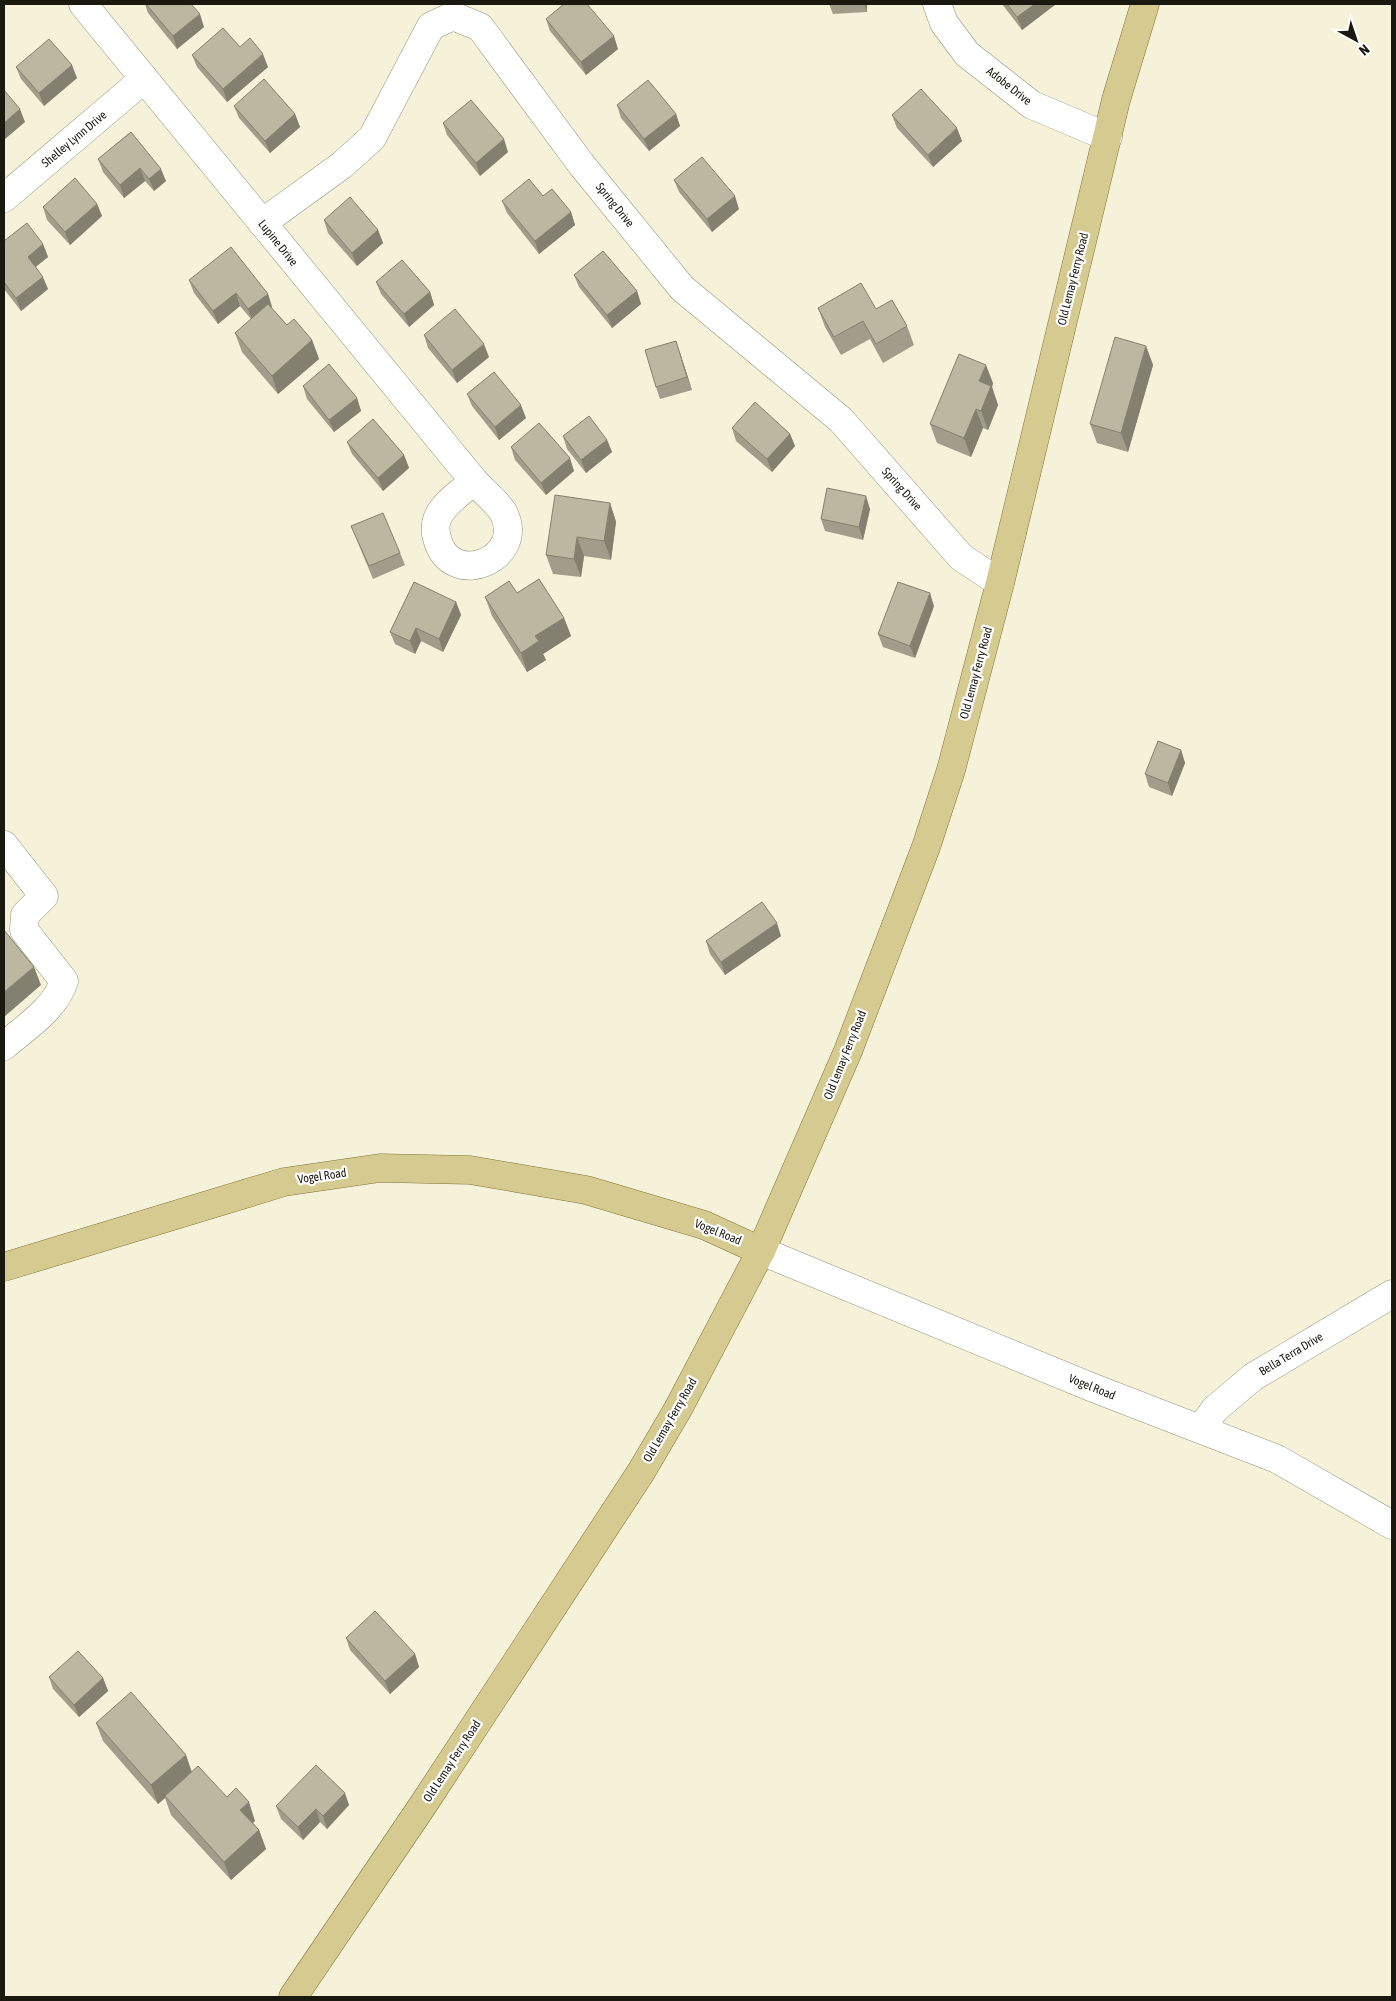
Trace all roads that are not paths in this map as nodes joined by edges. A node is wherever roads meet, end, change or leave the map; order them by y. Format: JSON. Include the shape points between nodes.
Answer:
{"nodes":[{"id":1,"x":83,"y":4,"type":"edge"},
{"id":2,"x":937,"y":4,"type":"edge"},
{"id":3,"x":1145,"y":4,"type":"edge"},
{"id":4,"x":430,"y":15,"type":"edge"},
{"id":5,"x":144,"y":79,"type":"junction"},
{"id":6,"x":1108,"y":137,"type":"junction"},
{"id":7,"x":4,"y":198,"type":"edge"},
{"id":8,"x":262,"y":223,"type":"junction"},
{"id":9,"x":474,"y":481,"type":"dead end"},
{"id":10,"x":1000,"y":583,"type":"junction"},
{"id":11,"x":4,"y":845,"type":"edge"},
{"id":12,"x":4,"y":1046,"type":"edge"},
{"id":13,"x":762,"y":1250,"type":"junction"},
{"id":14,"x":4,"y":1267,"type":"edge"},
{"id":15,"x":1392,"y":1294,"type":"edge"},
{"id":16,"x":1201,"y":1429,"type":"junction"},
{"id":17,"x":1392,"y":1526,"type":"edge"},
{"id":18,"x":293,"y":1997,"type":"edge"}],
"edges":[{"from":1,"to":5,"type":"street","name":"Lupine Drive"},
{"from":2,"to":6,"type":"street","name":"Adobe Drive","via":[[944,23],[967,54],[1032,105]]},
{"from":3,"to":6,"type":"main road","name":"Old Lemay Ferry Road"},
{"from":4,"to":8,"type":"street","name":"Spring Drive","via":[[372,138],[342,165]]},
{"from":4,"to":10,"type":"street","name":"Spring Drive","via":[[453,16],[480,27],[582,164],[682,288],[841,420],[961,557]]},
{"from":5,"to":7,"type":"street","name":"Shelley Lynn Drive"},
{"from":5,"to":8,"type":"street","name":"Lupine Drive"},
{"from":6,"to":10,"type":"main road","name":"Old Lemay Ferry Road"},
{"from":8,"to":9,"type":"street","name":"Lupine Drive"},
{"from":10,"to":13,"type":"main road","name":"Old Lemay Ferry Road","via":[[951,770],[926,847],[848,1051]]},
{"from":11,"to":12,"type":"street","via":[[44,896],[25,915],[24,930],[64,981],[60,993]]},
{"from":13,"to":14,"type":"main road","name":"Vogel Road","via":[[704,1225],[586,1190],[470,1170],[380,1168],[284,1182]]},
{"from":13,"to":16,"type":"street","name":"Vogel Road","via":[[1091,1387]]},
{"from":13,"to":18,"type":"main road","name":"Old Lemay Ferry Road","via":[[678,1409],[640,1472],[423,1806]]},
{"from":15,"to":16,"type":"street","name":"Bella Terra Drive","via":[[1253,1377],[1215,1409]]},
{"from":16,"to":17,"type":"street","name":"Vogel Road","via":[[1277,1459]]}]}
